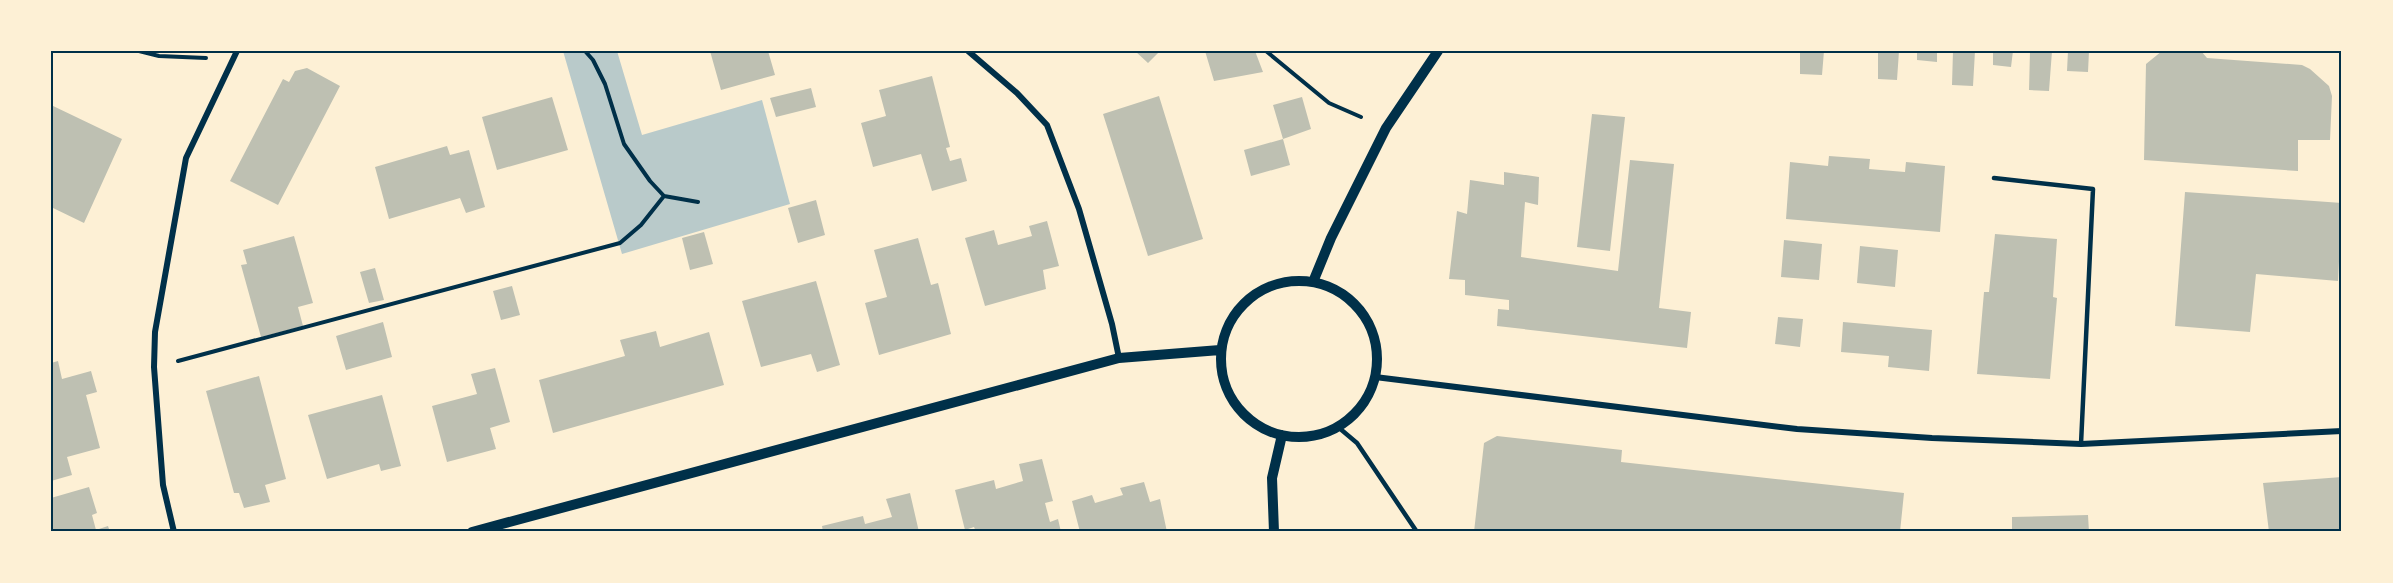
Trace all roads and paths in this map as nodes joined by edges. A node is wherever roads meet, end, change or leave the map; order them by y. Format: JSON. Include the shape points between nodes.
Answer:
{"nodes":[{"id":1,"x":139,"y":51,"type":"edge"},
{"id":2,"x":237,"y":51,"type":"edge"},
{"id":3,"x":585,"y":51,"type":"edge"},
{"id":4,"x":968,"y":51,"type":"edge"},
{"id":5,"x":1266,"y":51,"type":"edge"},
{"id":6,"x":1438,"y":51,"type":"edge"},
{"id":7,"x":232,"y":59,"type":"junction"},
{"id":8,"x":1386,"y":128,"type":"junction"},
{"id":9,"x":1994,"y":178,"type":"dead end"},
{"id":10,"x":664,"y":196,"type":"junction"},
{"id":11,"x":699,"y":202,"type":"dead end"},
{"id":12,"x":1313,"y":282,"type":"junction"},
{"id":13,"x":1220,"y":350,"type":"junction"},
{"id":14,"x":1119,"y":358,"type":"junction"},
{"id":15,"x":154,"y":367,"type":"junction"},
{"id":16,"x":1375,"y":377,"type":"junction"},
{"id":17,"x":1338,"y":427,"type":"junction"},
{"id":18,"x":2342,"y":431,"type":"edge"},
{"id":19,"x":1282,"y":435,"type":"junction"},
{"id":20,"x":2081,"y":444,"type":"junction"},
{"id":21,"x":174,"y":532,"type":"edge"},
{"id":22,"x":472,"y":532,"type":"edge"},
{"id":23,"x":1274,"y":532,"type":"edge"},
{"id":24,"x":1417,"y":532,"type":"edge"}],
"edges":[{"from":1,"to":7,"type":"path","via":[[159,56]]},
{"from":2,"to":7,"type":"street"},
{"from":3,"to":10,"type":"path","via":[[605,84],[624,144]]},
{"from":4,"to":14,"type":"street","via":[[1047,124],[1079,209]]},
{"from":5,"to":8,"type":"path","via":[[1329,103]]},
{"from":6,"to":8,"type":"street"},
{"from":7,"to":15,"type":"street","via":[[186,158],[155,332]]},
{"from":8,"to":12,"type":"street"},
{"from":9,"to":20,"type":"lane","via":[[2093,189]]},
{"from":10,"to":11,"type":"path"},
{"from":10,"to":15,"type":"path","via":[[641,225],[620,243]]},
{"from":12,"to":13,"type":"street","via":[[1276,283],[1245,301],[1224,332]]},
{"from":12,"to":16,"type":"street","via":[[1333,288],[1365,317],[1377,356]]},
{"from":13,"to":14,"type":"street"},
{"from":13,"to":19,"type":"street","via":[[1221,373],[1242,413],[1260,427]]},
{"from":14,"to":22,"type":"street"},
{"from":15,"to":21,"type":"street","via":[[163,485]]},
{"from":16,"to":17,"type":"street","via":[[1361,406]]},
{"from":16,"to":20,"type":"street","via":[[1797,429]]},
{"from":17,"to":19,"type":"street","via":[[1310,436]]},
{"from":17,"to":24,"type":"lane","via":[[1357,442]]},
{"from":18,"to":20,"type":"street"},
{"from":19,"to":23,"type":"street","via":[[1272,478]]}]}
